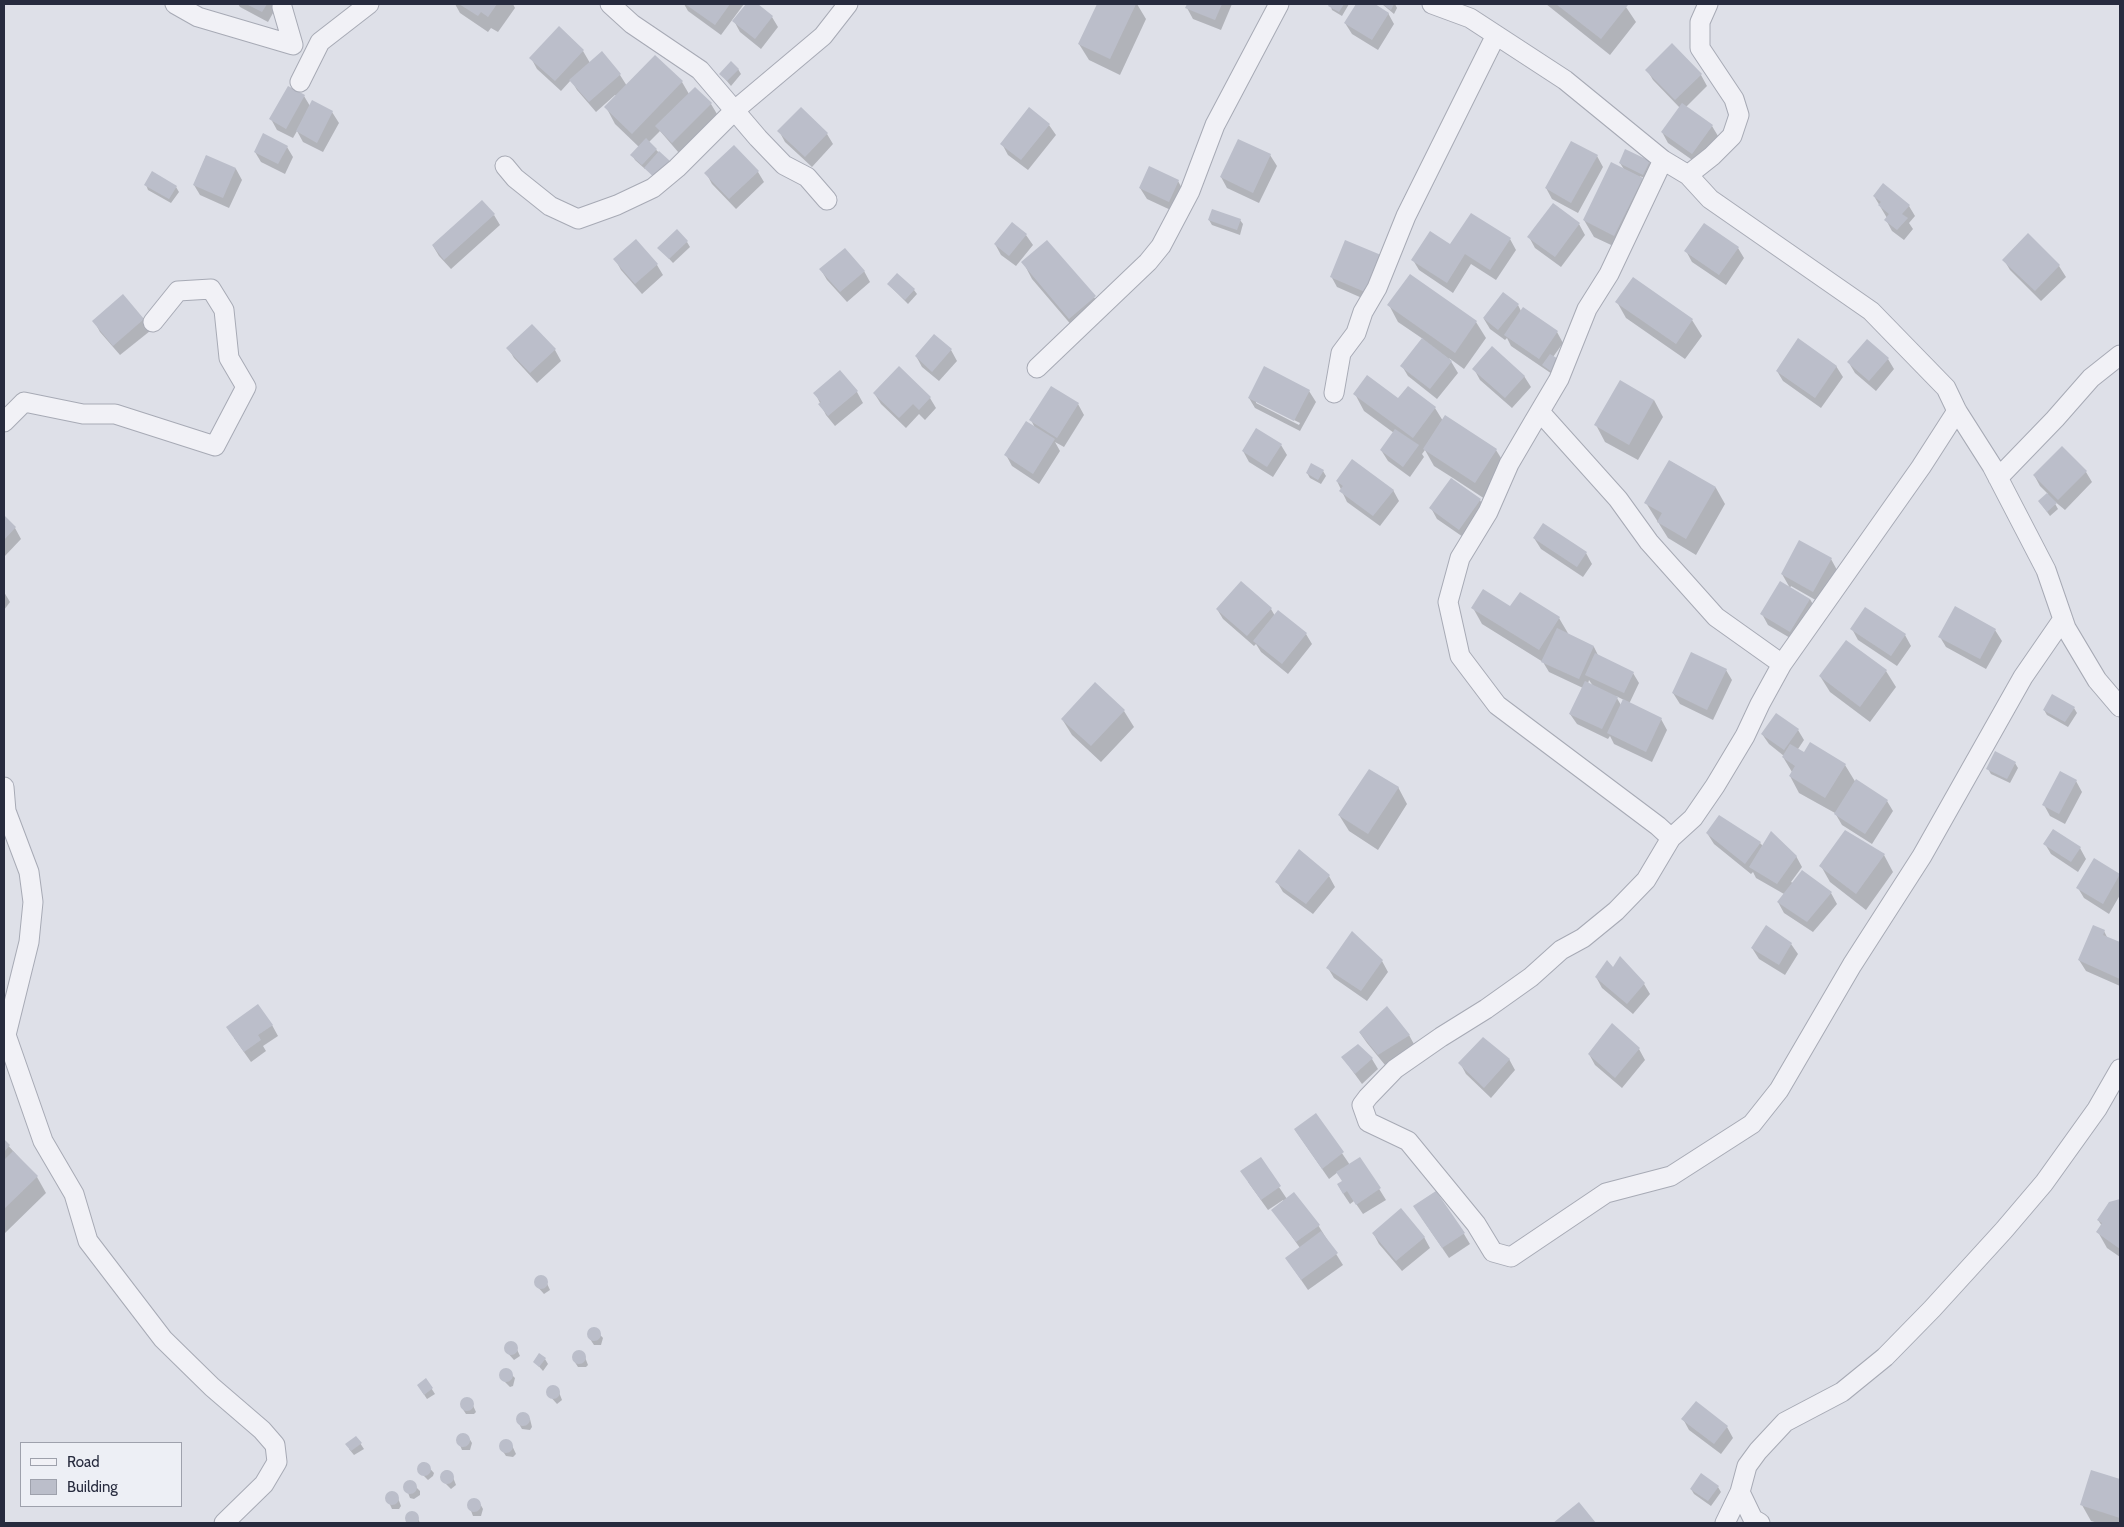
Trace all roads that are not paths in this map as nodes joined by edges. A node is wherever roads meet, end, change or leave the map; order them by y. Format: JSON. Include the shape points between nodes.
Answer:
{"nodes":[{"id":1,"x":175,"y":4,"type":"edge"},
{"id":2,"x":369,"y":4,"type":"edge"},
{"id":3,"x":610,"y":4,"type":"edge"},
{"id":4,"x":848,"y":4,"type":"edge"},
{"id":5,"x":1279,"y":4,"type":"edge"},
{"id":6,"x":1432,"y":4,"type":"edge"},
{"id":7,"x":1708,"y":4,"type":"edge"},
{"id":8,"x":282,"y":8,"type":"dead end"},
{"id":9,"x":1496,"y":35,"type":"junction"},
{"id":10,"x":300,"y":82,"type":"dead end"},
{"id":11,"x":735,"y":110,"type":"junction"},
{"id":12,"x":1663,"y":160,"type":"junction"},
{"id":13,"x":505,"y":166,"type":"dead end"},
{"id":14,"x":1688,"y":175,"type":"junction"},
{"id":15,"x":827,"y":200,"type":"dead end"},
{"id":16,"x":153,"y":322,"type":"dead end"},
{"id":17,"x":2120,"y":355,"type":"edge"},
{"id":18,"x":1037,"y":368,"type":"dead end"},
{"id":19,"x":1334,"y":393,"type":"dead end"},
{"id":20,"x":1957,"y":411,"type":"junction"},
{"id":21,"x":1540,"y":412,"type":"junction"},
{"id":22,"x":4,"y":422,"type":"edge"},
{"id":23,"x":1998,"y":478,"type":"junction"},
{"id":24,"x":2063,"y":619,"type":"junction"},
{"id":25,"x":1782,"y":664,"type":"junction"},
{"id":26,"x":2120,"y":707,"type":"edge"},
{"id":27,"x":4,"y":787,"type":"edge"},
{"id":28,"x":1670,"y":838,"type":"junction"},
{"id":29,"x":2120,"y":1069,"type":"edge"},
{"id":30,"x":1740,"y":1492,"type":"junction"},
{"id":31,"x":224,"y":1523,"type":"edge"},
{"id":32,"x":1725,"y":1523,"type":"edge"},
{"id":33,"x":1760,"y":1523,"type":"edge"}],
"edges":[{"from":1,"to":8,"type":"street","via":[[198,17],[293,45]]},
{"from":2,"to":10,"type":"street","via":[[320,42]]},
{"from":3,"to":11,"type":"street","via":[[632,24],[700,70]]},
{"from":4,"to":11,"type":"street","via":[[823,36]]},
{"from":5,"to":18,"type":"street","via":[[1214,125],[1190,191],[1161,246]]},
{"from":6,"to":9,"type":"street","via":[[1470,18]]},
{"from":7,"to":14,"type":"street","via":[[1700,22],[1700,48],[1734,99],[1740,115],[1732,136]]},
{"from":9,"to":12,"type":"street","via":[[1565,80]]},
{"from":9,"to":19,"type":"street","via":[[1406,216],[1356,333],[1340,353]]},
{"from":11,"to":13,"type":"street","via":[[653,188],[617,206],[578,219],[550,206]]},
{"from":11,"to":15,"type":"street","via":[[784,165],[807,177]]},
{"from":12,"to":14,"type":"street"},
{"from":12,"to":21,"type":"street","via":[[1608,274],[1587,308],[1559,379]]},
{"from":14,"to":20,"type":"street","via":[[1710,199],[1872,311],[1946,388]]},
{"from":16,"to":22,"type":"street","via":[[178,292],[211,289],[224,310],[229,358],[246,387],[215,446],[115,414],[83,414],[24,402]]},
{"from":17,"to":23,"type":"street","via":[[2091,378]]},
{"from":20,"to":23,"type":"street"},
{"from":20,"to":25,"type":"street"},
{"from":21,"to":25,"type":"street","via":[[1618,499],[1650,542],[1716,617]]},
{"from":21,"to":28,"type":"street","via":[[1508,464],[1488,512],[1460,558],[1448,602],[1460,656],[1497,706]]},
{"from":23,"to":24,"type":"street","via":[[2046,570]]},
{"from":24,"to":26,"type":"street","via":[[2097,680]]},
{"from":24,"to":28,"type":"street","via":[[2023,677],[1922,856],[1852,965],[1779,1090],[1752,1124],[1671,1176],[1606,1193],[1511,1257],[1493,1252],[1476,1224],[1408,1141],[1368,1122],[1362,1105],[1395,1069],[1531,977],[1561,950],[1583,938],[1616,911],[1646,880]]},
{"from":25,"to":28,"type":"street","via":[[1715,786],[1692,818]]},
{"from":27,"to":31,"type":"street","via":[[6,811],[29,872],[33,902],[29,942],[6,1035],[43,1141],[74,1194],[88,1241],[164,1339],[275,1445],[277,1462],[264,1484]]},
{"from":29,"to":30,"type":"street","via":[[2097,1109],[2049,1176],[2004,1230],[1885,1356],[1842,1392],[1785,1422],[1747,1466]]},
{"from":30,"to":32,"type":"street"},
{"from":30,"to":33,"type":"street","via":[[1752,1519]]}]}
